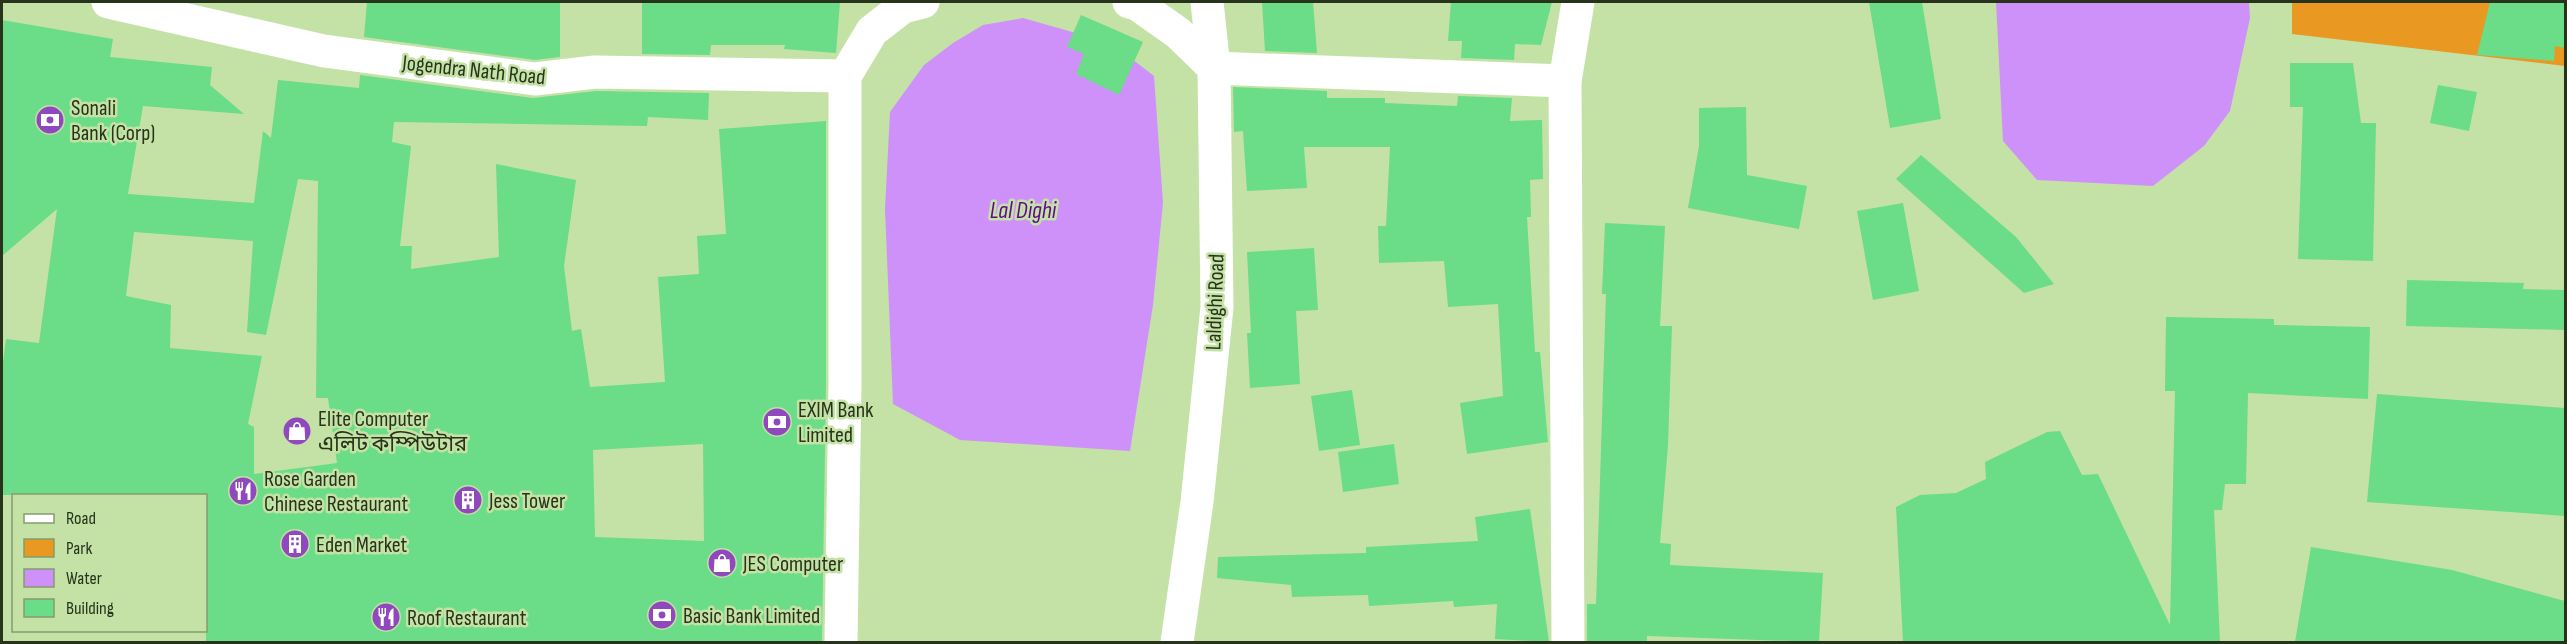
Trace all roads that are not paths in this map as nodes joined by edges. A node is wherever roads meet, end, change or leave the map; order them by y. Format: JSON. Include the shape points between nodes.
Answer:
{"nodes":[{"id":1,"x":108,"y":2,"type":"edge"},
{"id":2,"x":922,"y":2,"type":"edge"},
{"id":3,"x":1129,"y":2,"type":"edge"},
{"id":4,"x":1206,"y":2,"type":"edge"},
{"id":5,"x":1578,"y":2,"type":"edge"},
{"id":6,"x":1214,"y":68,"type":"junction"},
{"id":7,"x":845,"y":76,"type":"junction"},
{"id":8,"x":1565,"y":81,"type":"junction"},
{"id":9,"x":841,"y":642,"type":"edge"},
{"id":10,"x":1177,"y":642,"type":"edge"},
{"id":11,"x":1568,"y":642,"type":"edge"}],
"edges":[{"from":1,"to":7,"type":"street","name":"Jogendra Nath Road","via":[[324,51],[535,80],[595,72]]},
{"from":2,"to":7,"type":"street","via":[[903,7],[872,32]]},
{"from":3,"to":6,"type":"street","via":[[1178,33]]},
{"from":4,"to":6,"type":"street","name":"Laldighi Road"},
{"from":5,"to":8,"type":"street"},
{"from":6,"to":8,"type":"street"},
{"from":6,"to":10,"type":"street","name":"Laldighi Road","via":[[1217,307],[1197,502]]},
{"from":7,"to":9,"type":"street"},
{"from":8,"to":11,"type":"street"}]}
